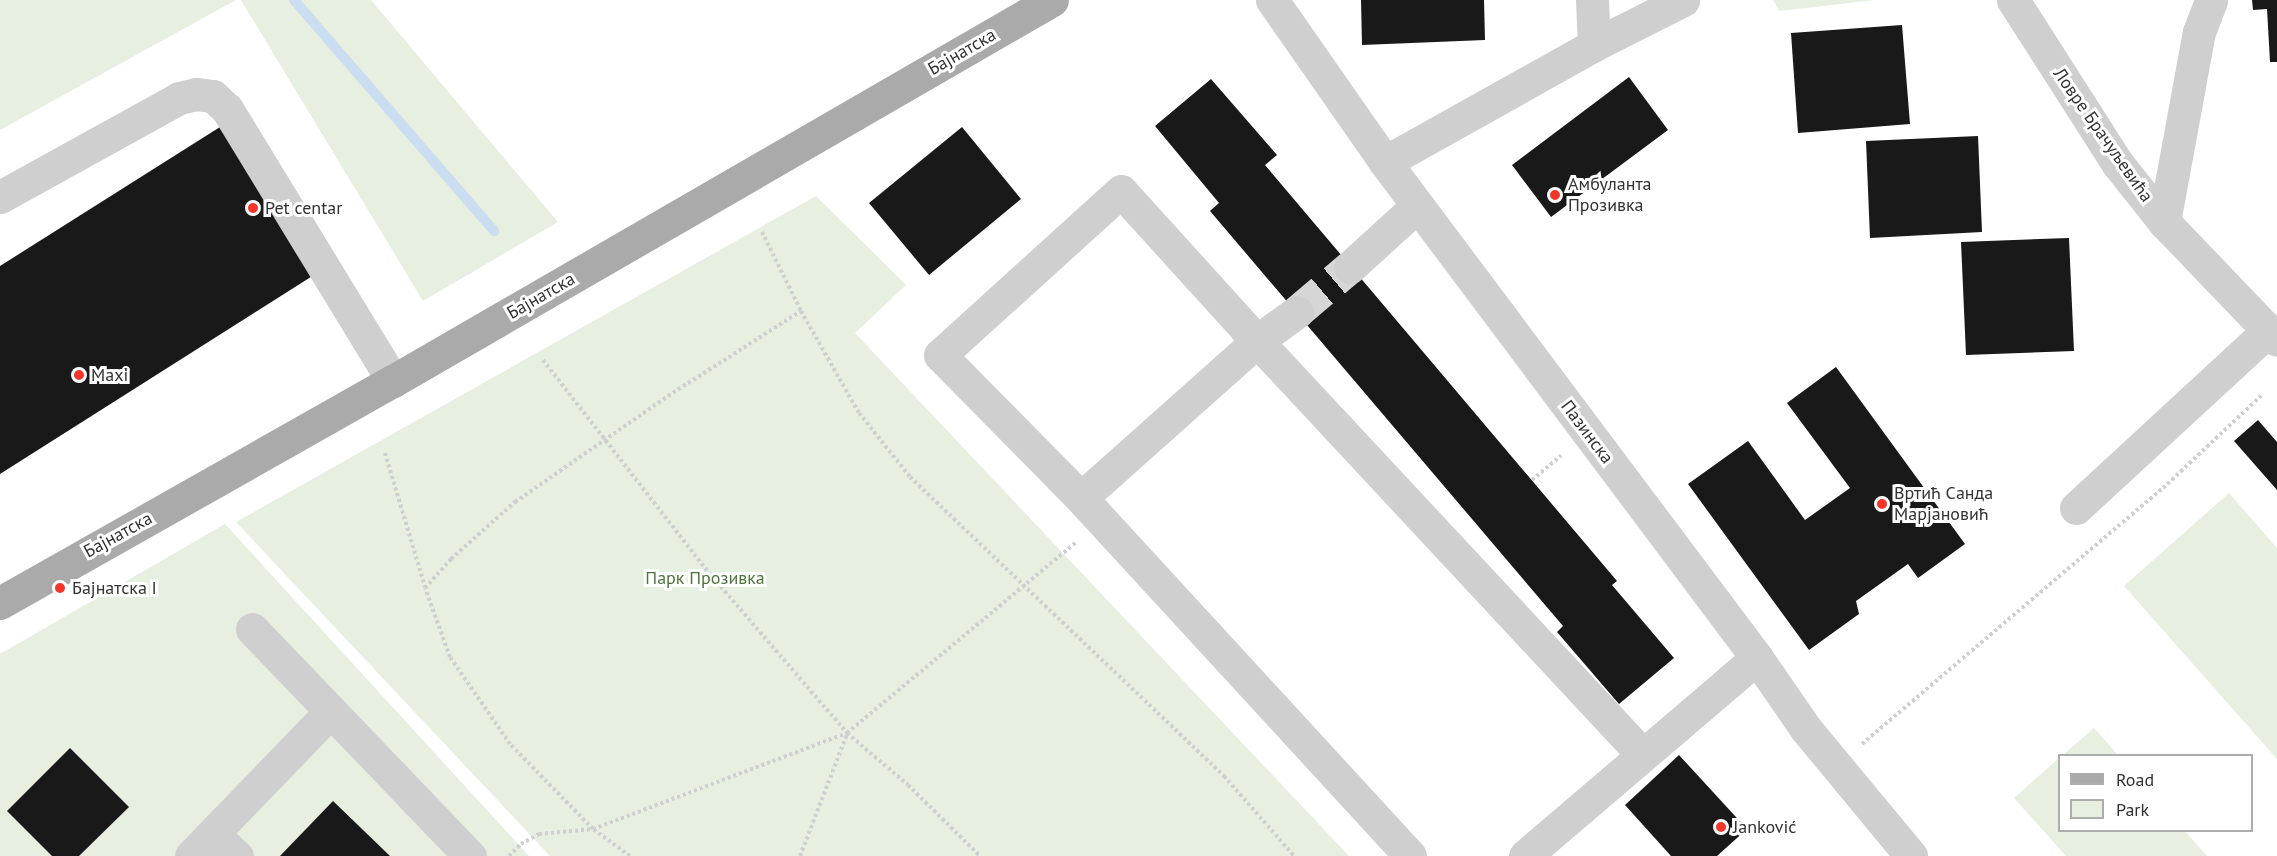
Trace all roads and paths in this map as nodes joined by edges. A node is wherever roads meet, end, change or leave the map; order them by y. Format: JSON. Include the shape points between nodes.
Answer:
{"nodes":[{"id":1,"x":1052,"y":0,"type":"edge"},
{"id":2,"x":1272,"y":0,"type":"edge"},
{"id":3,"x":1592,"y":0,"type":"edge"},
{"id":4,"x":1683,"y":0,"type":"edge"},
{"id":5,"x":2013,"y":0,"type":"edge"},
{"id":6,"x":2211,"y":0,"type":"edge"},
{"id":7,"x":1594,"y":45,"type":"junction"},
{"id":8,"x":1385,"y":162,"type":"junction"},
{"id":9,"x":0,"y":197,"type":"edge"},
{"id":10,"x":1418,"y":206,"type":"junction"},
{"id":11,"x":2164,"y":222,"type":"junction"},
{"id":12,"x":762,"y":232,"type":"dead end"},
{"id":13,"x":1350,"y":267,"type":"tunnel mouth"},
{"id":14,"x":801,"y":311,"type":"junction"},
{"id":15,"x":1297,"y":312,"type":"tunnel mouth"},
{"id":16,"x":2273,"y":335,"type":"edge"},
{"id":17,"x":1257,"y":341,"type":"junction"},
{"id":18,"x":543,"y":360,"type":"dead end"},
{"id":19,"x":393,"y":381,"type":"junction"},
{"id":20,"x":2262,"y":395,"type":"dead end"},
{"id":21,"x":604,"y":440,"type":"junction"},
{"id":22,"x":385,"y":453,"type":"dead end"},
{"id":23,"x":1561,"y":456,"type":"dead end"},
{"id":24,"x":1532,"y":480,"type":"dead end"},
{"id":25,"x":2076,"y":508,"type":"dead end"},
{"id":26,"x":1091,"y":509,"type":"junction"},
{"id":27,"x":1025,"y":586,"type":"junction"},
{"id":28,"x":425,"y":588,"type":"junction"},
{"id":29,"x":9,"y":595,"type":"edge"},
{"id":30,"x":252,"y":629,"type":"dead end"},
{"id":31,"x":1757,"y":658,"type":"junction"},
{"id":32,"x":330,"y":712,"type":"junction"},
{"id":33,"x":847,"y":733,"type":"junction"},
{"id":34,"x":1854,"y":750,"type":"dead end"},
{"id":35,"x":1642,"y":754,"type":"junction"},
{"id":36,"x":593,"y":829,"type":"junction"},
{"id":37,"x":202,"y":845,"type":"edge"},
{"id":38,"x":237,"y":856,"type":"edge"},
{"id":39,"x":470,"y":856,"type":"edge"},
{"id":40,"x":509,"y":856,"type":"edge"},
{"id":41,"x":630,"y":856,"type":"edge"},
{"id":42,"x":800,"y":856,"type":"edge"},
{"id":43,"x":980,"y":856,"type":"edge"},
{"id":44,"x":1294,"y":856,"type":"edge"},
{"id":45,"x":1410,"y":856,"type":"edge"},
{"id":46,"x":1525,"y":856,"type":"edge"},
{"id":47,"x":1911,"y":856,"type":"edge"}],
"edges":[{"from":1,"to":19,"type":"main road","name":"Бајнатска"},
{"from":2,"to":8,"type":"street","name":"Пазинска"},
{"from":3,"to":7,"type":"street"},
{"from":4,"to":7,"type":"street"},
{"from":5,"to":11,"type":"street","name":"Ловре Брачуљевића","via":[[2118,164]]},
{"from":6,"to":11,"type":"street","via":[[2199,32]]},
{"from":7,"to":8,"type":"street"},
{"from":8,"to":10,"type":"street","name":"Пазинска"},
{"from":9,"to":19,"type":"street","via":[[179,98],[213,96],[227,109]]},
{"from":10,"to":13,"type":"street"},
{"from":10,"to":31,"type":"street","name":"Пазинска"},
{"from":11,"to":16,"type":"street","name":"Ловре Брачуљевића"},
{"from":12,"to":14,"type":"path"},
{"from":14,"to":21,"type":"path"},
{"from":14,"to":27,"type":"path","via":[[859,413],[910,477]]},
{"from":15,"to":17,"type":"street"},
{"from":16,"to":25,"type":"street"},
{"from":17,"to":26,"type":"street"},
{"from":17,"to":26,"type":"street","via":[[1121,191],[940,355]]},
{"from":17,"to":35,"type":"street"},
{"from":18,"to":21,"type":"path"},
{"from":19,"to":29,"type":"main road","name":"Бајнатска"},
{"from":20,"to":34,"type":"path","via":[[2163,488]]},
{"from":21,"to":28,"type":"path","via":[[514,502]]},
{"from":21,"to":33,"type":"path","via":[[710,573]]},
{"from":22,"to":28,"type":"path"},
{"from":23,"to":24,"type":"path"},
{"from":26,"to":27,"type":"path"},
{"from":26,"to":45,"type":"street"},
{"from":27,"to":33,"type":"path"},
{"from":27,"to":44,"type":"path","via":[[1224,776]]},
{"from":28,"to":36,"type":"path","via":[[450,657],[510,744]]},
{"from":30,"to":32,"type":"street"},
{"from":31,"to":35,"type":"street"},
{"from":31,"to":47,"type":"street","name":"Пазинска","via":[[1806,729]]},
{"from":32,"to":37,"type":"street"},
{"from":32,"to":39,"type":"street"},
{"from":33,"to":36,"type":"path"},
{"from":33,"to":42,"type":"path"},
{"from":33,"to":43,"type":"path","via":[[908,785]]},
{"from":35,"to":46,"type":"street"},
{"from":36,"to":40,"type":"path","via":[[539,834]]},
{"from":36,"to":41,"type":"path"},
{"from":37,"to":38,"type":"street"}]}
